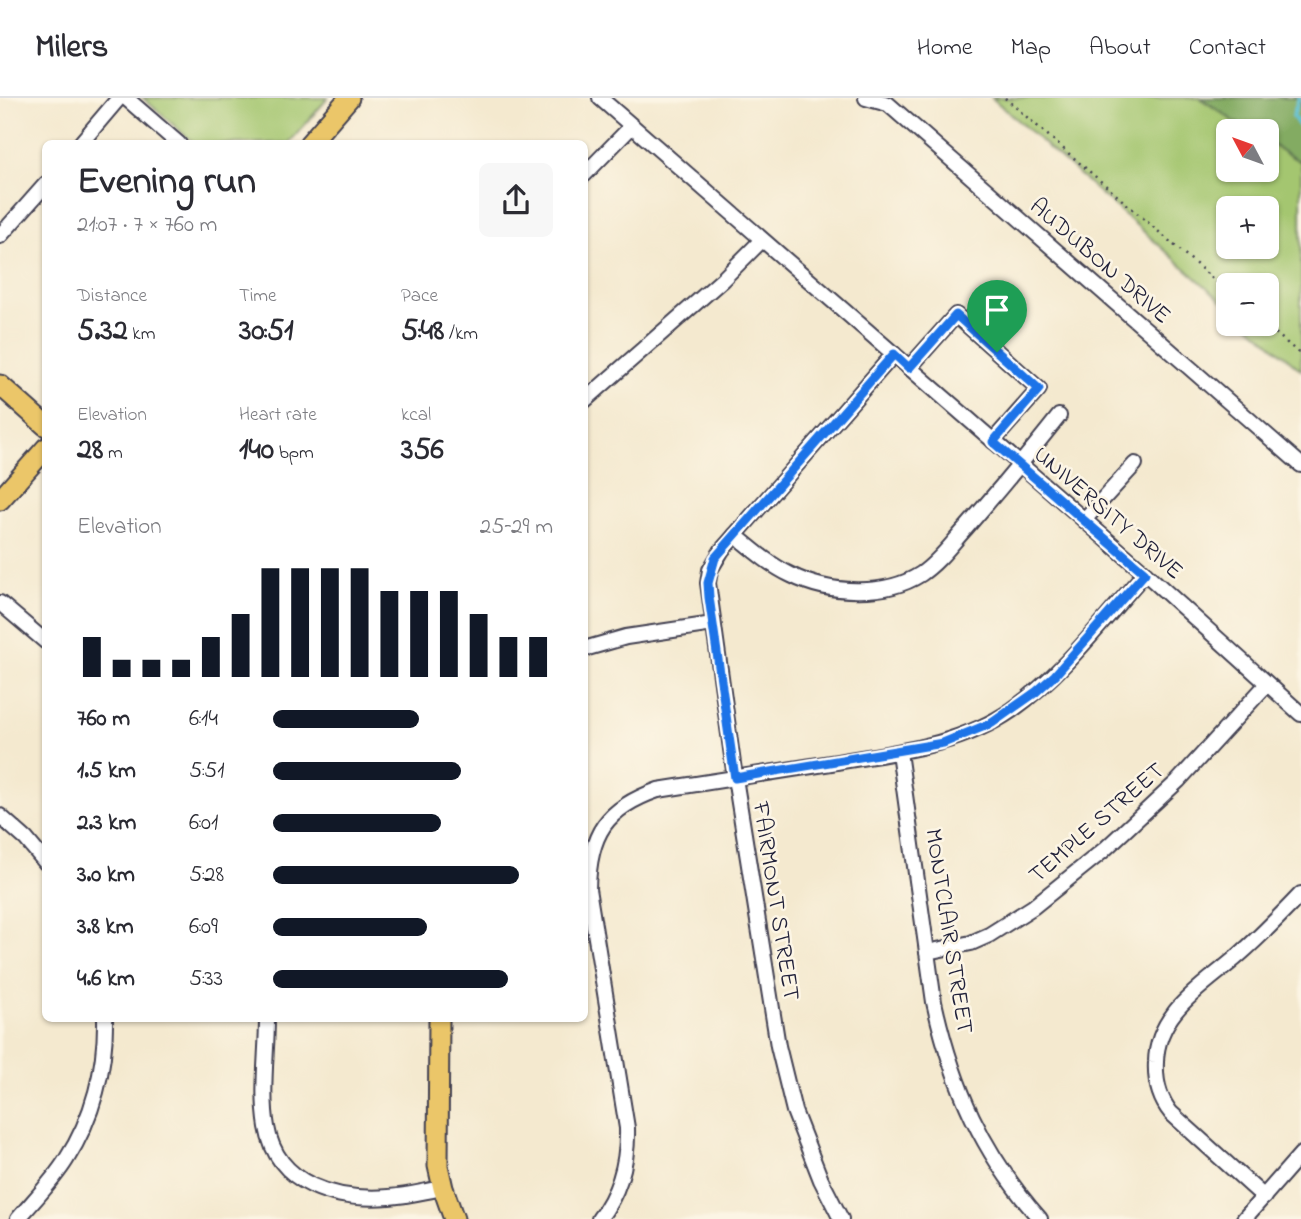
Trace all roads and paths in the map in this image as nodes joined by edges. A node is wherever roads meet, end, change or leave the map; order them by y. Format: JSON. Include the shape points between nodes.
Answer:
{"nodes":[{"id":1,"x":119,"y":98,"type":"edge"},
{"id":2,"x":126,"y":98,"type":"edge"},
{"id":3,"x":349,"y":98,"type":"edge"},
{"id":4,"x":600,"y":98,"type":"edge"},
{"id":5,"x":866,"y":98,"type":"edge"},
{"id":6,"x":1005,"y":98,"type":"edge"},
{"id":7,"x":632,"y":126,"type":"junction"},
{"id":8,"x":83,"y":140,"type":"edge"},
{"id":9,"x":173,"y":140,"type":"edge"},
{"id":10,"x":312,"y":140,"type":"edge"},
{"id":11,"x":588,"y":171,"type":"edge"},
{"id":12,"x":42,"y":189,"type":"edge"},
{"id":13,"x":0,"y":236,"type":"edge"},
{"id":14,"x":762,"y":240,"type":"junction"},
{"id":15,"x":1216,"y":282,"type":"edge"},
{"id":16,"x":1279,"y":336,"type":"edge"},
{"id":17,"x":894,"y":354,"type":"junction"},
{"id":18,"x":1301,"y":355,"type":"edge"},
{"id":19,"x":909,"y":368,"type":"junction"},
{"id":20,"x":0,"y":386,"type":"edge"},
{"id":21,"x":588,"y":397,"type":"edge"},
{"id":22,"x":1059,"y":416,"type":"dead end"},
{"id":23,"x":42,"y":423,"type":"edge"},
{"id":24,"x":993,"y":442,"type":"junction"},
{"id":25,"x":42,"y":453,"type":"edge"},
{"id":26,"x":1135,"y":464,"type":"dead end"},
{"id":27,"x":1301,"y":465,"type":"edge"},
{"id":28,"x":1021,"y":466,"type":"junction"},
{"id":29,"x":0,"y":500,"type":"edge"},
{"id":30,"x":1084,"y":520,"type":"junction"},
{"id":31,"x":735,"y":535,"type":"junction"},
{"id":32,"x":1145,"y":573,"type":"junction"},
{"id":33,"x":0,"y":603,"type":"edge"},
{"id":34,"x":713,"y":624,"type":"junction"},
{"id":35,"x":42,"y":639,"type":"edge"},
{"id":36,"x":588,"y":648,"type":"edge"},
{"id":37,"x":1267,"y":684,"type":"junction"},
{"id":38,"x":1301,"y":713,"type":"edge"},
{"id":39,"x":899,"y":752,"type":"junction"},
{"id":40,"x":735,"y":778,"type":"junction"},
{"id":41,"x":0,"y":816,"type":"edge"},
{"id":42,"x":42,"y":858,"type":"edge"},
{"id":43,"x":1301,"y":894,"type":"edge"},
{"id":44,"x":927,"y":953,"type":"junction"},
{"id":45,"x":105,"y":1022,"type":"edge"},
{"id":46,"x":267,"y":1022,"type":"edge"},
{"id":47,"x":439,"y":1022,"type":"edge"},
{"id":48,"x":1301,"y":1154,"type":"edge"},
{"id":49,"x":443,"y":1188,"type":"junction"},
{"id":50,"x":1264,"y":1197,"type":"junction"},
{"id":51,"x":837,"y":1218,"type":"edge"},
{"id":52,"x":18,"y":1219,"type":"edge"},
{"id":53,"x":454,"y":1219,"type":"edge"},
{"id":54,"x":598,"y":1219,"type":"edge"},
{"id":55,"x":1040,"y":1219,"type":"edge"},
{"id":56,"x":1244,"y":1219,"type":"edge"}],
"edges":[{"from":1,"to":8,"type":"street"},
{"from":2,"to":9,"type":"street"},
{"from":3,"to":10,"type":"main road"},
{"from":4,"to":7,"type":"street","name":"UNIVERSITY DRIVE"},
{"from":5,"to":27,"type":"street","name":"AUDUBON DRIVE","via":[[888,104]]},
{"from":6,"to":15,"type":"path"},
{"from":7,"to":11,"type":"street"},
{"from":7,"to":14,"type":"street","name":"UNIVERSITY DRIVE"},
{"from":12,"to":13,"type":"street"},
{"from":14,"to":17,"type":"street","name":"UNIVERSITY DRIVE"},
{"from":14,"to":21,"type":"street"},
{"from":16,"to":18,"type":"path"},
{"from":17,"to":19,"type":"street","name":"UNIVERSITY DRIVE"},
{"from":17,"to":31,"type":"street","name":"FAIRMONT STREET"},
{"from":19,"to":24,"type":"street","name":"UNIVERSITY DRIVE"},
{"from":19,"to":24,"type":"street","via":[[956,315],[1039,389]]},
{"from":20,"to":23,"type":"main road"},
{"from":22,"to":28,"type":"street"},
{"from":24,"to":28,"type":"street","name":"UNIVERSITY DRIVE"},
{"from":25,"to":29,"type":"main road"},
{"from":26,"to":30,"type":"street"},
{"from":28,"to":30,"type":"street","name":"UNIVERSITY DRIVE"},
{"from":28,"to":31,"type":"street","via":[[932,566],[919,576],[885,587],[850,590],[810,583],[758,555]]},
{"from":30,"to":32,"type":"street","name":"UNIVERSITY DRIVE"},
{"from":31,"to":34,"type":"street","name":"FAIRMONT STREET","via":[[710,570]]},
{"from":32,"to":37,"type":"street","name":"UNIVERSITY DRIVE"},
{"from":32,"to":39,"type":"street","via":[[1055,675],[1012,710],[970,734]]},
{"from":33,"to":35,"type":"street"},
{"from":34,"to":36,"type":"street","via":[[626,637]]},
{"from":34,"to":40,"type":"street","name":"FAIRMONT STREET"},
{"from":37,"to":38,"type":"street","name":"UNIVERSITY DRIVE"},
{"from":37,"to":44,"type":"street","name":"TEMPLE STREET","via":[[1162,797],[1033,907],[971,943]]},
{"from":39,"to":40,"type":"street"},
{"from":39,"to":44,"type":"street","name":"MONTCLAIR STREET"},
{"from":40,"to":51,"type":"street","name":"FAIRMONT STREET","via":[[785,1079]]},
{"from":40,"to":54,"type":"street","via":[[658,790],[626,803],[603,824],[590,852],[588,889],[628,1147],[619,1184]]},
{"from":41,"to":42,"type":"street"},
{"from":43,"to":50,"type":"street","via":[[1172,1013],[1156,1056],[1163,1103]]},
{"from":44,"to":55,"type":"street","name":"MONTCLAIR STREET","via":[[942,1034],[965,1101],[991,1155]]},
{"from":45,"to":52,"type":"street","via":[[102,1066],[83,1129],[65,1161]]},
{"from":46,"to":49,"type":"street","via":[[267,1129],[279,1160],[292,1174],[336,1195],[389,1198]]},
{"from":47,"to":49,"type":"main road","via":[[437,1142]]},
{"from":48,"to":50,"type":"street"},
{"from":49,"to":53,"type":"main road"},
{"from":50,"to":56,"type":"street"}]}
